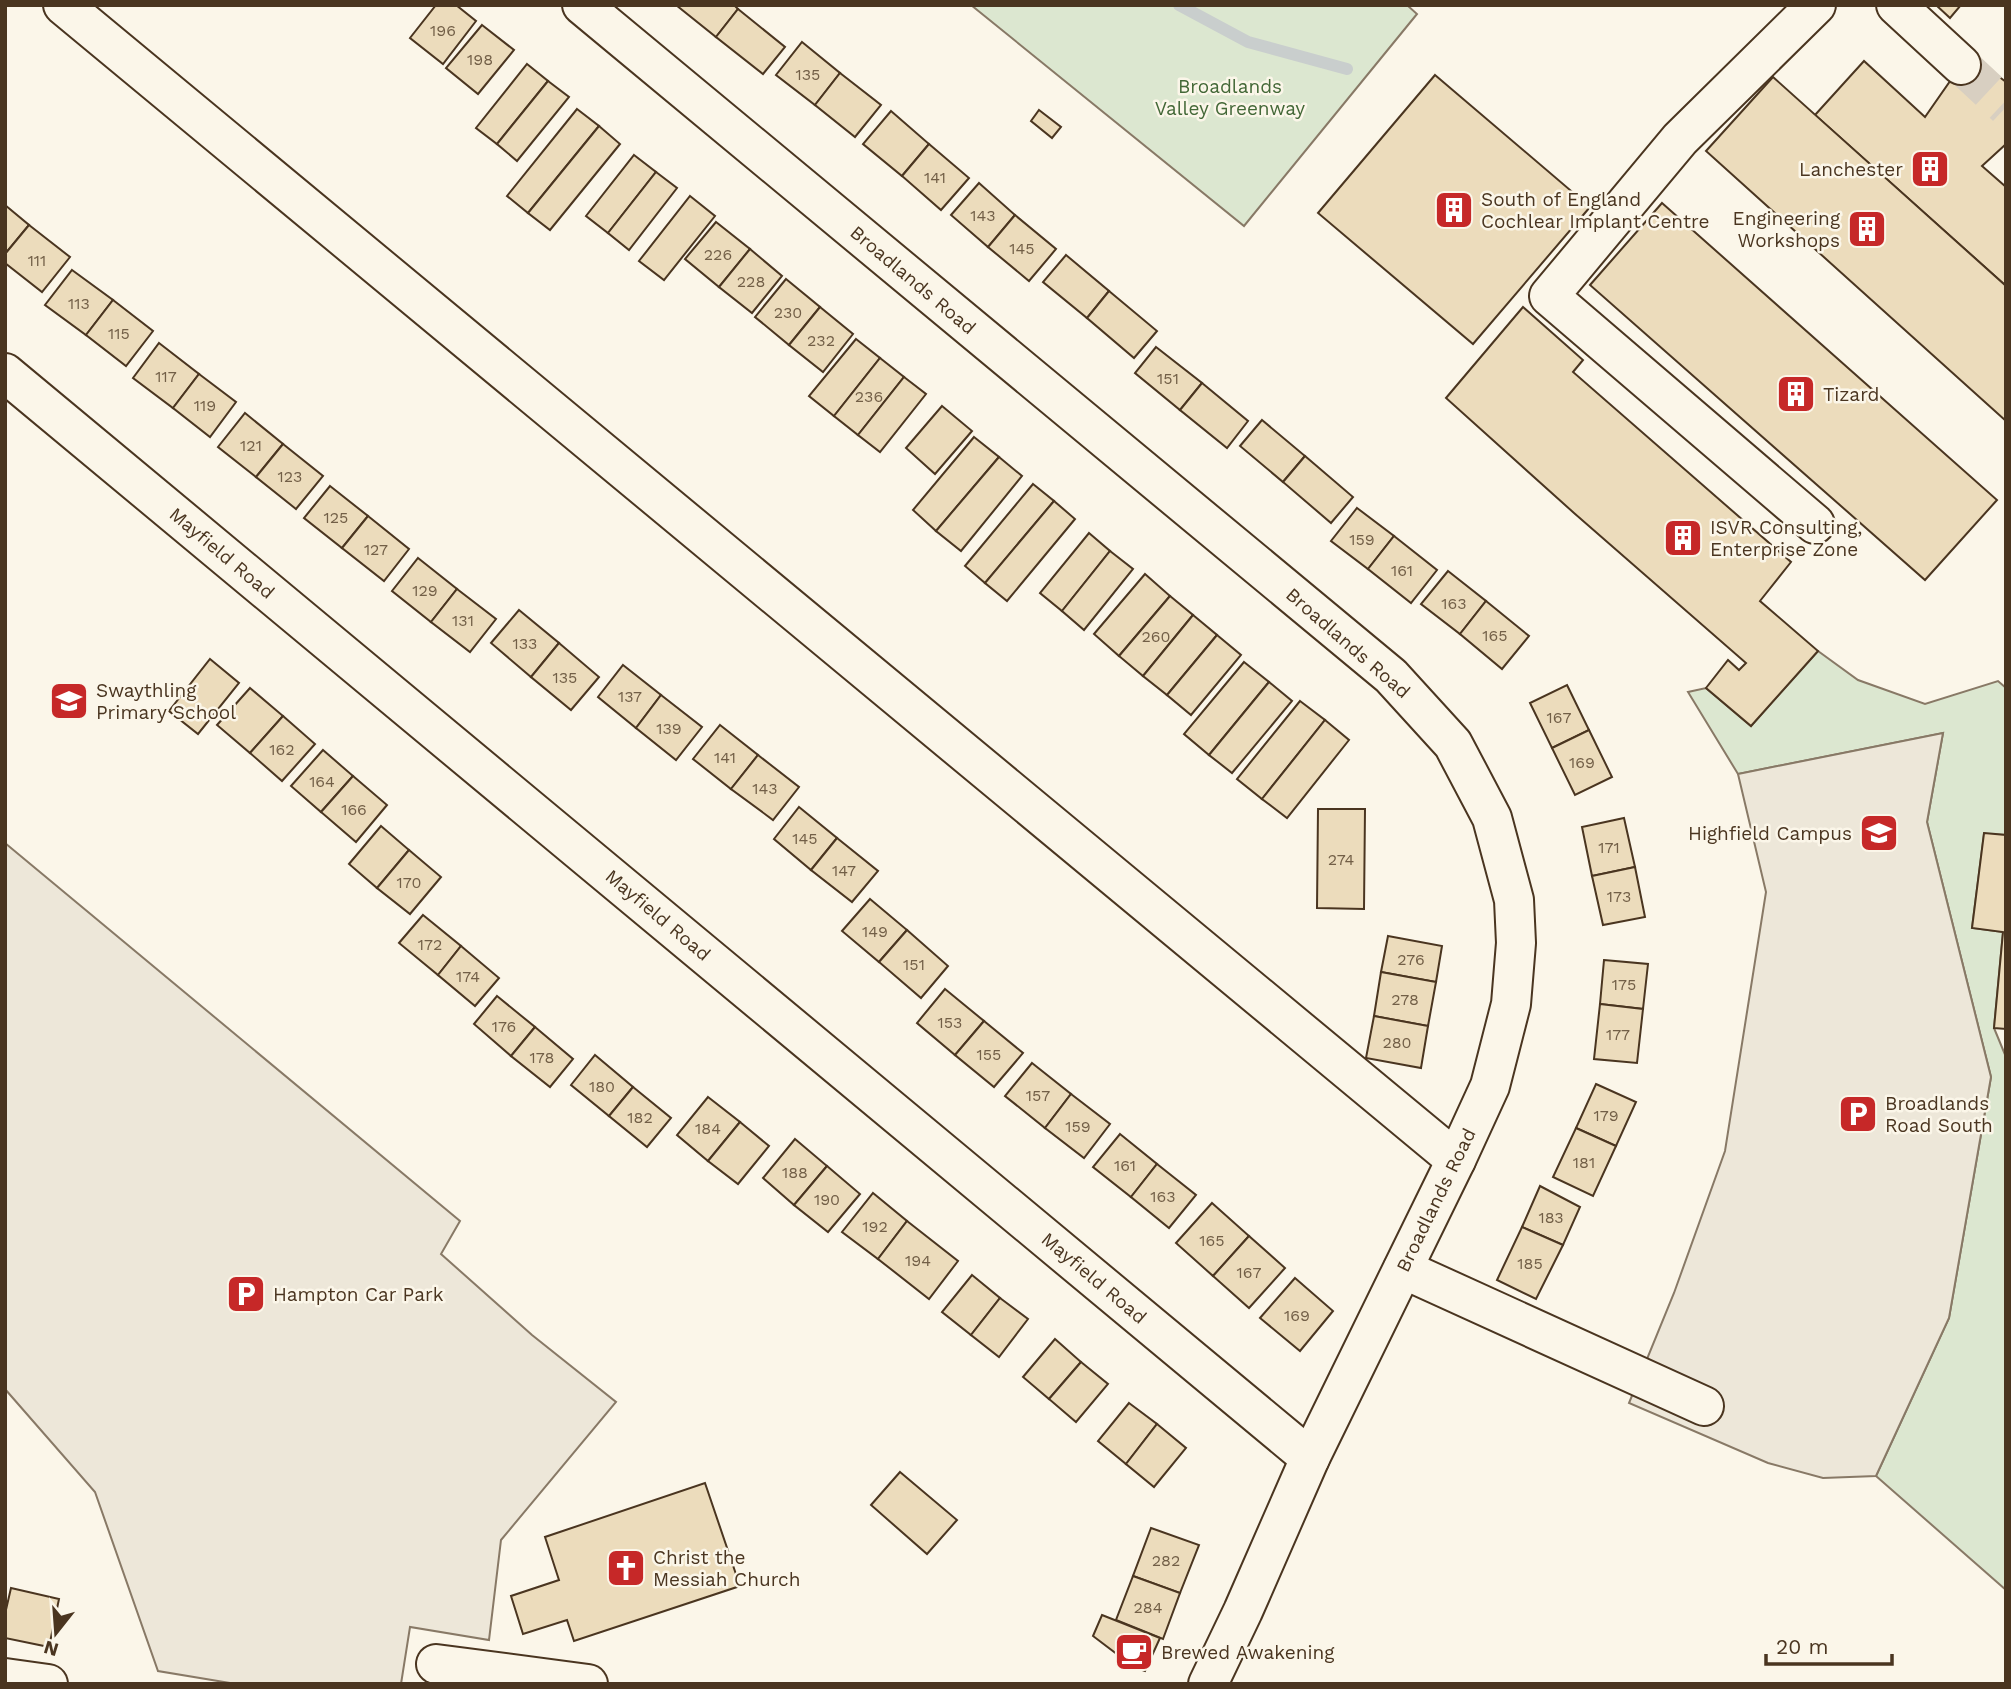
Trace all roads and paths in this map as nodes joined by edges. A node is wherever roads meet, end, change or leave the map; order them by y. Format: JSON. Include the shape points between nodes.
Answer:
{"nodes":[{"id":1,"x":62,"y":5,"type":"edge"},
{"id":2,"x":582,"y":5,"type":"edge"},
{"id":3,"x":1816,"y":5,"type":"edge"},
{"id":4,"x":1896,"y":5,"type":"edge"},
{"id":5,"x":1961,"y":65,"type":"tunnel mouth"},
{"id":6,"x":5,"y":373,"type":"edge"},
{"id":7,"x":1815,"y":524,"type":"dead end"},
{"id":8,"x":1456,"y":1160,"type":"junction"},
{"id":9,"x":1403,"y":1269,"type":"junction"},
{"id":10,"x":1704,"y":1406,"type":"dead end"},
{"id":11,"x":1310,"y":1458,"type":"junction"},
{"id":12,"x":436,"y":1664,"type":"dead end"},
{"id":13,"x":5,"y":1678,"type":"edge"},
{"id":14,"x":48,"y":1684,"type":"edge"},
{"id":15,"x":588,"y":1684,"type":"edge"},
{"id":16,"x":1208,"y":1684,"type":"edge"}],
"edges":[{"from":1,"to":8,"type":"street"},
{"from":2,"to":8,"type":"street","name":"Broadlands Road","via":[[1391,676],[1453,744],[1492,818],[1514,900],[1516,943],[1511,1004],[1490,1086]]},
{"from":3,"to":7,"type":"street","via":[[1680,139],[1549,296]]},
{"from":4,"to":5,"type":"street"},
{"from":6,"to":11,"type":"street","name":"Mayfield Road"},
{"from":8,"to":9,"type":"street","name":"Broadlands Road"},
{"from":9,"to":10,"type":"street"},
{"from":9,"to":11,"type":"street","name":"Broadlands Road"},
{"from":11,"to":16,"type":"street","name":"Broadlands Road"},
{"from":12,"to":15,"type":"street"},
{"from":13,"to":14,"type":"street"}]}
